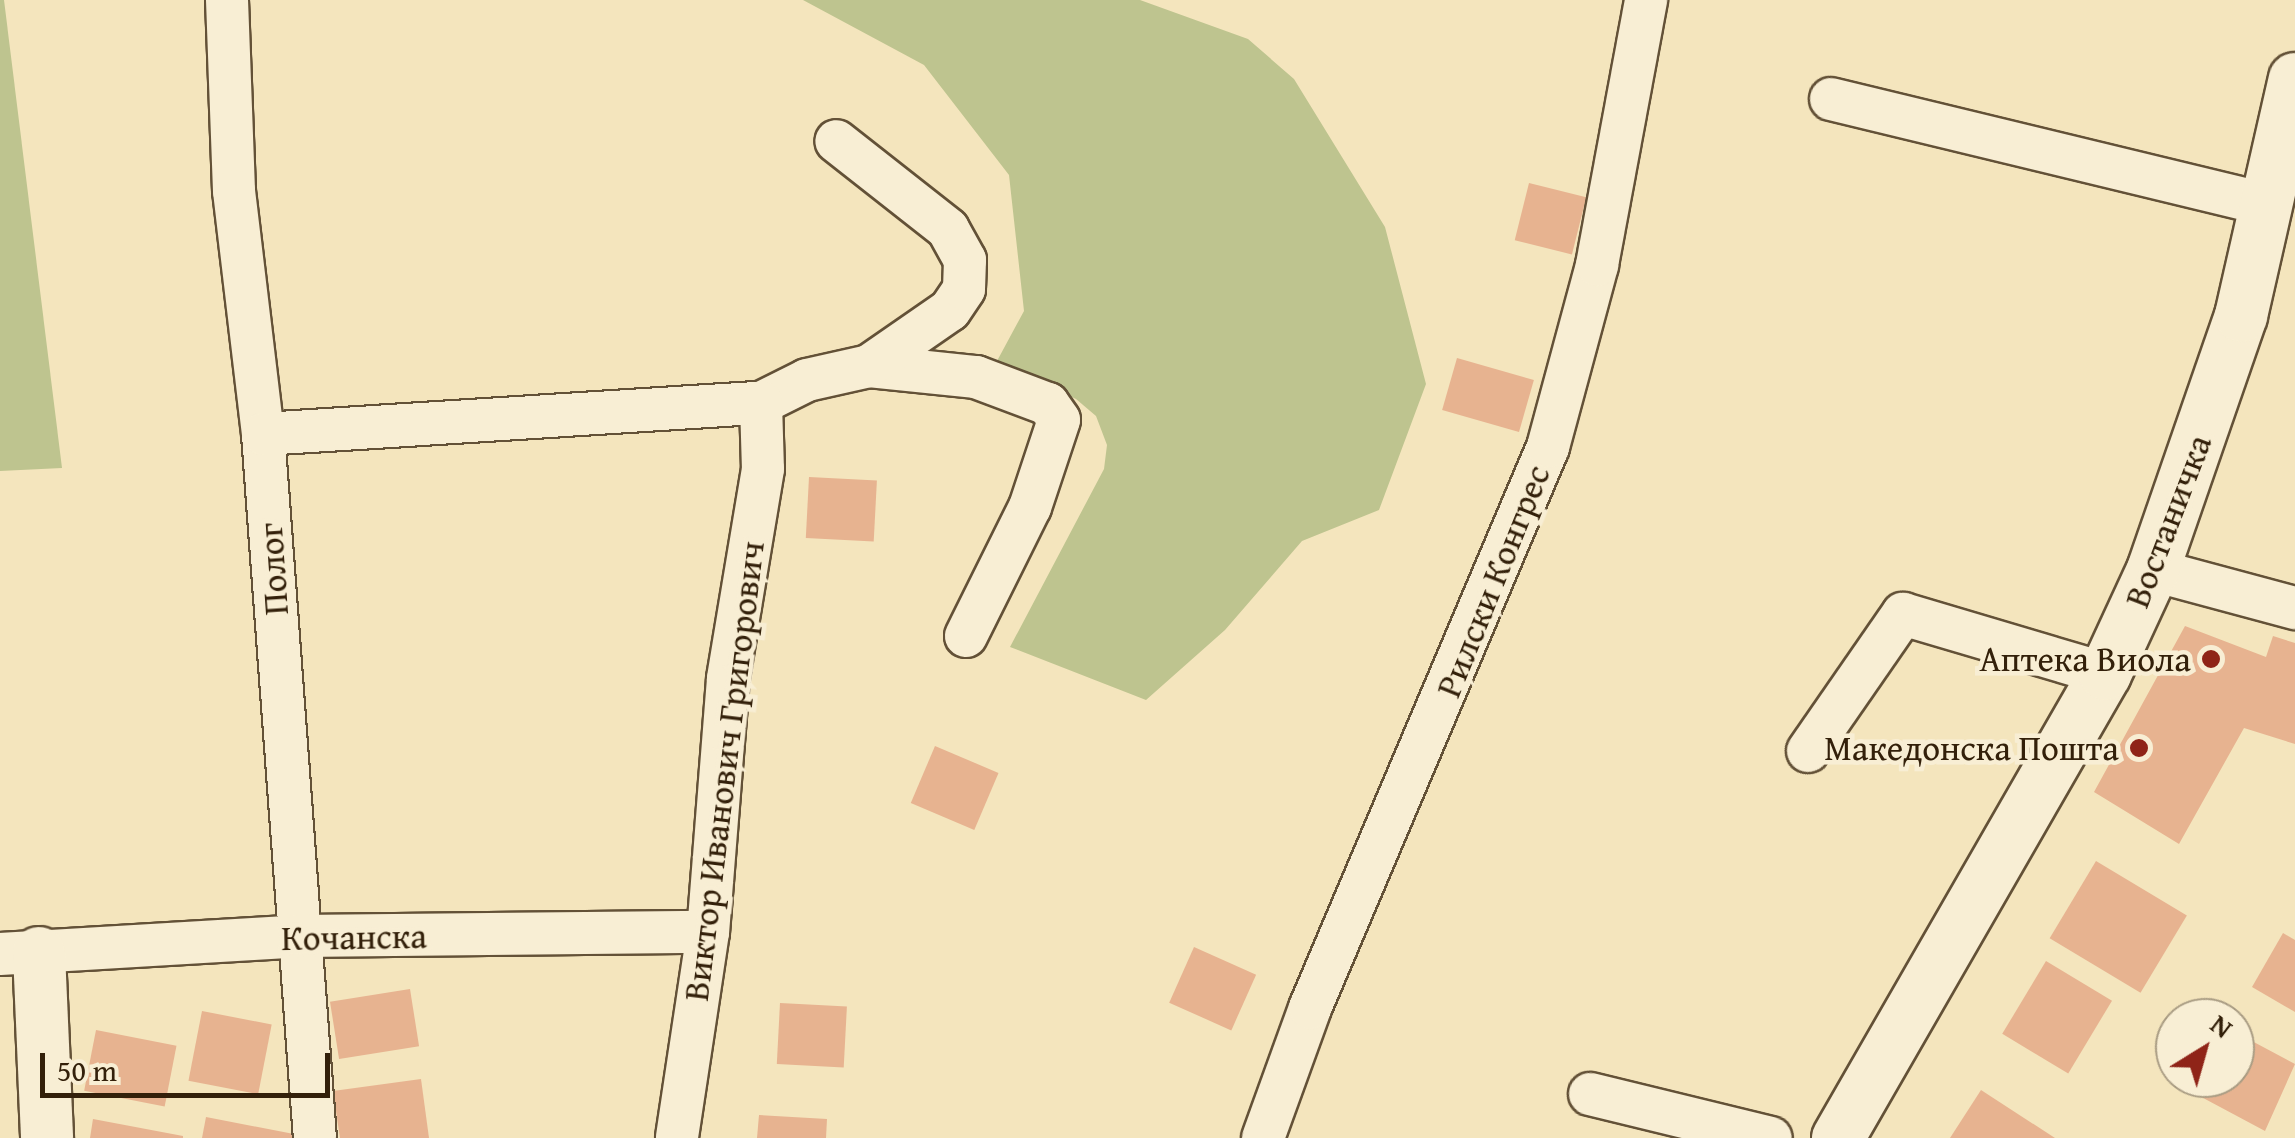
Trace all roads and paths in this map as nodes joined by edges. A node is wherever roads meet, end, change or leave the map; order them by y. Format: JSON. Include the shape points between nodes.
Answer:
{"nodes":[{"id":1,"x":227,"y":0,"type":"edge"},
{"id":2,"x":1646,"y":0,"type":"edge"},
{"id":3,"x":2295,"y":79,"type":"edge"},
{"id":4,"x":1831,"y":100,"type":"dead end"},
{"id":5,"x":836,"y":141,"type":"dead end"},
{"id":6,"x":2274,"y":223,"type":"edge"},
{"id":7,"x":869,"y":366,"type":"junction"},
{"id":8,"x":761,"y":404,"type":"junction"},
{"id":9,"x":263,"y":434,"type":"junction"},
{"id":10,"x":2153,"y":570,"type":"junction"},
{"id":11,"x":2295,"y":608,"type":"edge"},
{"id":12,"x":966,"y":636,"type":"dead end"},
{"id":13,"x":2105,"y":674,"type":"junction"},
{"id":14,"x":1808,"y":751,"type":"dead end"},
{"id":15,"x":708,"y":932,"type":"junction"},
{"id":16,"x":299,"y":936,"type":"junction"},
{"id":17,"x":19,"y":954,"type":"edge"},
{"id":18,"x":1590,"y":1094,"type":"dead end"},
{"id":19,"x":47,"y":1138,"type":"edge"},
{"id":20,"x":315,"y":1138,"type":"edge"},
{"id":21,"x":676,"y":1138,"type":"edge"},
{"id":22,"x":1262,"y":1138,"type":"edge"},
{"id":23,"x":1771,"y":1138,"type":"edge"},
{"id":24,"x":1838,"y":1138,"type":"edge"}],
"edges":[{"from":1,"to":9,"type":"street","name":"Полог","via":[[234,191]]},
{"from":2,"to":22,"type":"street","name":"Рилски Конгрес","via":[[1597,265],[1548,446],[1310,1008]]},
{"from":3,"to":6,"type":"street","name":"Востаничка"},
{"from":4,"to":6,"type":"street"},
{"from":5,"to":7,"type":"street","via":[[948,229],[967,273],[950,310]]},
{"from":6,"to":10,"type":"street","name":"Востаничка"},
{"from":7,"to":8,"type":"street","via":[[807,380]]},
{"from":7,"to":12,"type":"street","via":[[976,378],[1048,404],[1059,420],[1030,507]]},
{"from":8,"to":9,"type":"street"},
{"from":8,"to":15,"type":"street","name":"Виктор Иванович Григорович","via":[[763,469],[728,679]]},
{"from":9,"to":16,"type":"street","name":"Полог"},
{"from":10,"to":11,"type":"street"},
{"from":10,"to":13,"type":"street","name":"Востаничка"},
{"from":13,"to":14,"type":"street","via":[[1902,614]]},
{"from":13,"to":24,"type":"street","name":"Востаничка"},
{"from":15,"to":16,"type":"street","name":"Кочанска"},
{"from":15,"to":21,"type":"street","name":"Виктор Иванович Григорович"},
{"from":16,"to":17,"type":"street","name":"Кочанска"},
{"from":16,"to":20,"type":"street","name":"Полог"},
{"from":17,"to":19,"type":"street"},
{"from":18,"to":23,"type":"street"}]}
